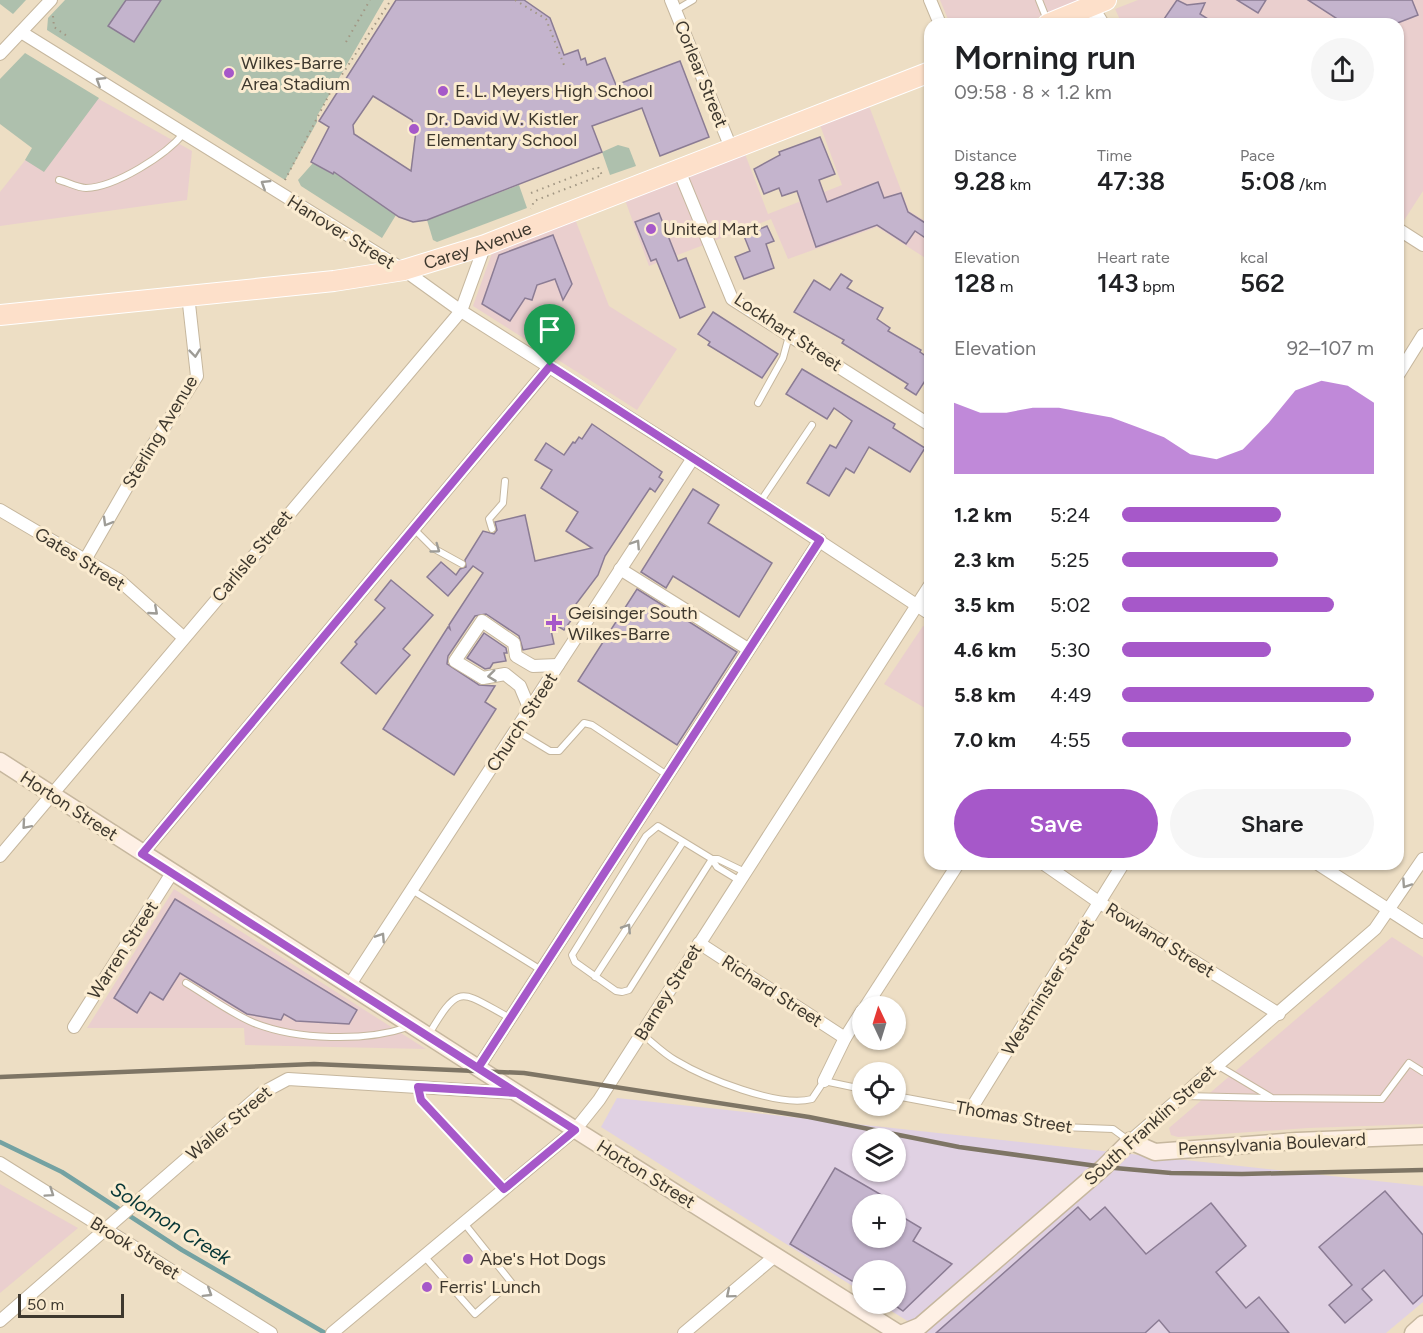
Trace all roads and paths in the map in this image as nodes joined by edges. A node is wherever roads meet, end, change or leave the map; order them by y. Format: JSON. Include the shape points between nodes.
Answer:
{"nodes":[{"id":1,"x":370,"y":0,"type":"edge"},
{"id":2,"x":391,"y":0,"type":"edge"},
{"id":3,"x":516,"y":0,"type":"edge"},
{"id":4,"x":693,"y":0,"type":"edge"},
{"id":5,"x":930,"y":0,"type":"edge"},
{"id":6,"x":1039,"y":0,"type":"edge"},
{"id":7,"x":1099,"y":3,"type":"edge"},
{"id":8,"x":673,"y":5,"type":"edge"},
{"id":9,"x":52,"y":6,"type":"edge"},
{"id":10,"x":938,"y":18,"type":"edge"},
{"id":11,"x":1046,"y":18,"type":"edge"},
{"id":12,"x":1063,"y":18,"type":"edge"},
{"id":13,"x":1102,"y":18,"type":"edge"},
{"id":14,"x":21,"y":32,"type":"junction"},
{"id":15,"x":67,"y":36,"type":"dead end"},
{"id":16,"x":346,"y":42,"type":"dead end"},
{"id":17,"x":0,"y":54,"type":"edge"},
{"id":18,"x":564,"y":65,"type":"dead end"},
{"id":19,"x":924,"y":74,"type":"edge"},
{"id":20,"x":184,"y":133,"type":"junction"},
{"id":21,"x":731,"y":148,"type":"junction"},
{"id":22,"x":678,"y":168,"type":"junction"},
{"id":23,"x":59,"y":180,"type":"dead end"},
{"id":24,"x":285,"y":180,"type":"dead end"},
{"id":25,"x":531,"y":193,"type":"dead end"},
{"id":26,"x":522,"y":213,"type":"dead end"},
{"id":27,"x":1404,"y":234,"type":"edge"},
{"id":28,"x":485,"y":245,"type":"junction"},
{"id":29,"x":1423,"y":245,"type":"edge"},
{"id":30,"x":404,"y":270,"type":"junction"},
{"id":31,"x":188,"y":295,"type":"junction"},
{"id":32,"x":461,"y":311,"type":"junction"},
{"id":33,"x":0,"y":315,"type":"edge"},
{"id":34,"x":789,"y":335,"type":"junction"},
{"id":35,"x":1423,"y":335,"type":"edge"},
{"id":36,"x":1404,"y":365,"type":"edge"},
{"id":37,"x":550,"y":366,"type":"junction"},
{"id":38,"x":758,"y":403,"type":"dead end"},
{"id":39,"x":924,"y":421,"type":"edge"},
{"id":40,"x":812,"y":425,"type":"dead end"},
{"id":41,"x":693,"y":458,"type":"junction"},
{"id":42,"x":505,"y":481,"type":"dead end"},
{"id":43,"x":760,"y":501,"type":"junction"},
{"id":44,"x":0,"y":510,"type":"edge"},
{"id":45,"x":414,"y":529,"type":"junction"},
{"id":46,"x":492,"y":529,"type":"dead end"},
{"id":47,"x":820,"y":540,"type":"junction"},
{"id":48,"x":85,"y":560,"type":"junction"},
{"id":49,"x":462,"y":564,"type":"dead end"},
{"id":50,"x":620,"y":569,"type":"junction"},
{"id":51,"x":924,"y":594,"type":"edge"},
{"id":52,"x":917,"y":605,"type":"junction"},
{"id":53,"x":924,"y":610,"type":"edge"},
{"id":54,"x":183,"y":637,"type":"junction"},
{"id":55,"x":747,"y":649,"type":"junction"},
{"id":56,"x":558,"y":665,"type":"junction"},
{"id":57,"x":530,"y":710,"type":"junction"},
{"id":58,"x":517,"y":731,"type":"junction"},
{"id":59,"x":0,"y":761,"type":"edge"},
{"id":60,"x":667,"y":775,"type":"junction"},
{"id":61,"x":52,"y":795,"type":"junction"},
{"id":62,"x":683,"y":842,"type":"junction"},
{"id":63,"x":142,"y":854,"type":"junction"},
{"id":64,"x":0,"y":856,"type":"edge"},
{"id":65,"x":712,"y":859,"type":"junction"},
{"id":66,"x":1423,"y":859,"type":"edge"},
{"id":67,"x":954,"y":870,"type":"edge"},
{"id":68,"x":1053,"y":870,"type":"edge"},
{"id":69,"x":1119,"y":870,"type":"edge"},
{"id":70,"x":1327,"y":870,"type":"edge"},
{"id":71,"x":172,"y":873,"type":"junction"},
{"id":72,"x":743,"y":877,"type":"junction"},
{"id":73,"x":412,"y":890,"type":"junction"},
{"id":74,"x":1100,"y":903,"type":"junction"},
{"id":75,"x":1389,"y":909,"type":"junction"},
{"id":76,"x":1423,"y":932,"type":"edge"},
{"id":77,"x":699,"y":943,"type":"junction"},
{"id":78,"x":541,"y":971,"type":"junction"},
{"id":79,"x":595,"y":977,"type":"junction"},
{"id":80,"x":186,"y":983,"type":"dead end"},
{"id":81,"x":349,"y":986,"type":"junction"},
{"id":82,"x":872,"y":996,"type":"edge"},
{"id":83,"x":1278,"y":1014,"type":"junction"},
{"id":84,"x":510,"y":1018,"type":"junction"},
{"id":85,"x":412,"y":1026,"type":"junction"},
{"id":86,"x":74,"y":1027,"type":"dead end"},
{"id":87,"x":852,"y":1027,"type":"edge"},
{"id":88,"x":642,"y":1034,"type":"junction"},
{"id":89,"x":428,"y":1036,"type":"junction"},
{"id":90,"x":845,"y":1038,"type":"junction"},
{"id":91,"x":1217,"y":1065,"type":"junction"},
{"id":92,"x":478,"y":1068,"type":"junction"},
{"id":93,"x":1423,"y":1072,"type":"edge"},
{"id":94,"x":824,"y":1081,"type":"junction"},
{"id":95,"x":418,"y":1087,"type":"junction"},
{"id":96,"x":852,"y":1087,"type":"edge"},
{"id":97,"x":517,"y":1093,"type":"junction"},
{"id":98,"x":1184,"y":1096,"type":"junction"},
{"id":99,"x":906,"y":1098,"type":"edge"},
{"id":100,"x":1272,"y":1098,"type":"junction"},
{"id":101,"x":971,"y":1109,"type":"junction"},
{"id":102,"x":575,"y":1130,"type":"junction"},
{"id":103,"x":1421,"y":1137,"type":"edge"},
{"id":104,"x":1130,"y":1141,"type":"junction"},
{"id":105,"x":0,"y":1163,"type":"edge"},
{"id":106,"x":504,"y":1189,"type":"junction"},
{"id":107,"x":464,"y":1222,"type":"junction"},
{"id":108,"x":108,"y":1226,"type":"junction"},
{"id":109,"x":424,"y":1256,"type":"junction"},
{"id":110,"x":775,"y":1256,"type":"junction"},
{"id":111,"x":0,"y":1321,"type":"edge"},
{"id":112,"x":1423,"y":1324,"type":"edge"},
{"id":113,"x":335,"y":1330,"type":"edge"},
{"id":114,"x":271,"y":1333,"type":"edge"},
{"id":115,"x":684,"y":1333,"type":"edge"},
{"id":116,"x":898,"y":1333,"type":"edge"},
{"id":117,"x":903,"y":1333,"type":"edge"},
{"id":118,"x":1413,"y":1333,"type":"edge"}],
"edges":[{"from":1,"to":16,"type":"path"},
{"from":2,"to":24,"type":"path","via":[[330,93]]},
{"from":3,"to":18,"type":"path","via":[[546,19]]},
{"from":4,"to":8,"type":"lane"},
{"from":5,"to":10,"type":"street"},
{"from":6,"to":11,"type":"lane"},
{"from":7,"to":12,"type":"main road"},
{"from":7,"to":13,"type":"street"},
{"from":8,"to":21,"type":"street","name":"Corlear Street"},
{"from":9,"to":14,"type":"street"},
{"from":9,"to":15,"type":"path","via":[[54,27]]},
{"from":14,"to":17,"type":"street"},
{"from":20,"to":14,"type":"street","name":"Hanover Street","one_way":true},
{"from":19,"to":21,"type":"main road","name":"Carey Avenue"},
{"from":20,"to":23,"type":"lane","via":[[172,148],[116,180],[86,188]]},
{"from":30,"to":20,"type":"street","name":"Hanover Street","one_way":true},
{"from":21,"to":22,"type":"main road","name":"Carey Avenue"},
{"from":22,"to":28,"type":"main road","name":"Carey Avenue"},
{"from":22,"to":34,"type":"street","name":"Lockhart Street","via":[[732,299]]},
{"from":25,"to":26,"type":"path","via":[[598,167],[602,175],[534,201],[532,209]]},
{"from":27,"to":29,"type":"street"},
{"from":28,"to":30,"type":"main road","name":"Carey Avenue"},
{"from":28,"to":32,"type":"street","name":"Carlisle Street"},
{"from":30,"to":31,"type":"main road","name":"Carey Avenue"},
{"from":30,"to":32,"type":"street","name":"Hanover Street"},
{"from":31,"to":33,"type":"main road","name":"Carey Avenue"},
{"from":31,"to":48,"type":"street","name":"Sterling Avenue","one_way":true,"via":[[197,376]]},
{"from":32,"to":37,"type":"street","name":"Hanover Street"},
{"from":32,"to":54,"type":"street","name":"Carlisle Street"},
{"from":34,"to":38,"type":"lane","via":[[783,358]]},
{"from":34,"to":39,"type":"street","name":"Lockhart Street"},
{"from":35,"to":36,"type":"street"},
{"from":37,"to":41,"type":"street","name":"Hanover Street"},
{"from":37,"to":45,"type":"street"},
{"from":40,"to":43,"type":"lane"},
{"from":41,"to":43,"type":"street","name":"Hanover Street"},
{"from":50,"to":41,"type":"street","name":"Church Street","one_way":true},
{"from":42,"to":46,"type":"lane","via":[[503,503],[489,519]]},
{"from":43,"to":47,"type":"street","name":"Hanover Street"},
{"from":44,"to":48,"type":"street","name":"Gates Street"},
{"from":45,"to":49,"type":"lane","one_way":true,"via":[[433,548]]},
{"from":45,"to":63,"type":"street"},
{"from":47,"to":52,"type":"street","name":"Hanover Street"},
{"from":47,"to":55,"type":"street"},
{"from":48,"to":54,"type":"street","name":"Gates Street","one_way":true,"via":[[119,580]]},
{"from":50,"to":55,"type":"street"},
{"from":50,"to":56,"type":"street","name":"Church Street"},
{"from":51,"to":52,"type":"street","name":"Barney Street"},
{"from":52,"to":53,"type":"street","name":"Hanover Street"},
{"from":52,"to":72,"type":"street","name":"Barney Street"},
{"from":54,"to":61,"type":"street","name":"Carlisle Street"},
{"from":55,"to":60,"type":"street"},
{"from":56,"to":57,"type":"street","name":"Church Street"},
{"from":57,"to":56,"type":"street","one_way":true,"via":[[520,686],[505,675],[483,678],[455,661],[482,621],[514,643],[516,656],[533,666]]},
{"from":57,"to":58,"type":"street","name":"Church Street"},
{"from":58,"to":60,"type":"lane","via":[[550,751],[559,751],[579,726],[592,725]]},
{"from":58,"to":73,"type":"street","name":"Church Street"},
{"from":59,"to":61,"type":"main road","name":"Horton Street"},
{"from":60,"to":78,"type":"street"},
{"from":61,"to":63,"type":"main road","name":"Horton Street"},
{"from":61,"to":64,"type":"street","name":"Carlisle Street","one_way":true},
{"from":62,"to":65,"type":"lane"},
{"from":79,"to":62,"type":"lane","one_way":true},
{"from":62,"to":79,"type":"lane","via":[[658,826],[646,836],[572,955]]},
{"from":63,"to":71,"type":"main road","name":"Horton Street"},
{"from":65,"to":72,"type":"lane","via":[[718,859]]},
{"from":65,"to":72,"type":"lane","via":[[717,867]]},
{"from":65,"to":79,"type":"lane","via":[[629,990],[616,991]]},
{"from":66,"to":75,"type":"street","name":"South Franklin Street","one_way":true},
{"from":67,"to":82,"type":"street"},
{"from":68,"to":74,"type":"street","name":"Rowland Street"},
{"from":69,"to":74,"type":"street","name":"Westminster Street"},
{"from":70,"to":75,"type":"street"},
{"from":71,"to":81,"type":"main road","name":"Horton Street"},
{"from":71,"to":86,"type":"street","name":"Warren Street"},
{"from":72,"to":77,"type":"street","name":"Barney Street"},
{"from":73,"to":78,"type":"lane"},
{"from":81,"to":73,"type":"street","name":"Church Street","one_way":true},
{"from":74,"to":83,"type":"street","name":"Rowland Street"},
{"from":74,"to":101,"type":"street","name":"Westminster Street"},
{"from":75,"to":76,"type":"street"},
{"from":75,"to":83,"type":"street","name":"South Franklin Street","via":[[1375,929]]},
{"from":77,"to":88,"type":"street","name":"Barney Street"},
{"from":77,"to":90,"type":"street","name":"Richard Street"},
{"from":78,"to":84,"type":"street"},
{"from":80,"to":85,"type":"lane","via":[[251,1022],[275,1031],[337,1037],[388,1034]]},
{"from":81,"to":85,"type":"main road","name":"Horton Street"},
{"from":83,"to":91,"type":"street","name":"South Franklin Street"},
{"from":84,"to":89,"type":"lane","via":[[464,994],[447,1004]]},
{"from":84,"to":92,"type":"street"},
{"from":85,"to":89,"type":"main road","name":"Horton Street"},
{"from":87,"to":90,"type":"street"},
{"from":88,"to":94,"type":"lane","via":[[672,1059],[712,1079],[769,1096],[799,1102],[812,1098]]},
{"from":88,"to":102,"type":"street","name":"Barney Street"},
{"from":89,"to":92,"type":"main road","name":"Horton Street"},
{"from":90,"to":94,"type":"street"},
{"from":91,"to":98,"type":"street","name":"South Franklin Street"},
{"from":91,"to":100,"type":"lane"},
{"from":92,"to":97,"type":"main road","name":"Horton Street"},
{"from":93,"to":100,"type":"lane","via":[[1408,1063],[1382,1099]]},
{"from":94,"to":96,"type":"lane"},
{"from":95,"to":97,"type":"street","name":"Waller Street"},
{"from":95,"to":106,"type":"lane","via":[[421,1100]]},
{"from":95,"to":108,"type":"street","name":"Waller Street","via":[[288,1079],[276,1084]]},
{"from":97,"to":102,"type":"main road","name":"Horton Street"},
{"from":98,"to":100,"type":"lane"},
{"from":98,"to":104,"type":"street","name":"South Franklin Street"},
{"from":99,"to":101,"type":"lane","name":"Thomas Street"},
{"from":101,"to":104,"type":"lane","name":"Thomas Street","via":[[1061,1127],[1113,1129]]},
{"from":102,"to":106,"type":"street","name":"Barney Street"},
{"from":102,"to":110,"type":"main road","name":"Horton Street"},
{"from":103,"to":104,"type":"main road","name":"Pennsylvania Boulevard","via":[[1296,1141],[1155,1152]]},
{"from":104,"to":117,"type":"main road","name":"South Franklin Street","via":[[920,1326]]},
{"from":105,"to":108,"type":"street","name":"Brook Street","one_way":true},
{"from":106,"to":107,"type":"street","name":"Barney Street"},
{"from":107,"to":109,"type":"street","name":"Barney Street"},
{"from":107,"to":109,"type":"lane","via":[[511,1282],[475,1314]]},
{"from":108,"to":111,"type":"street","name":"Waller Street"},
{"from":108,"to":114,"type":"street","name":"Brook Street","one_way":true},
{"from":109,"to":113,"type":"street","name":"Barney Street"},
{"from":110,"to":115,"type":"street","one_way":true},
{"from":110,"to":116,"type":"main road","name":"Horton Street"},
{"from":112,"to":118,"type":"main road"}]}
